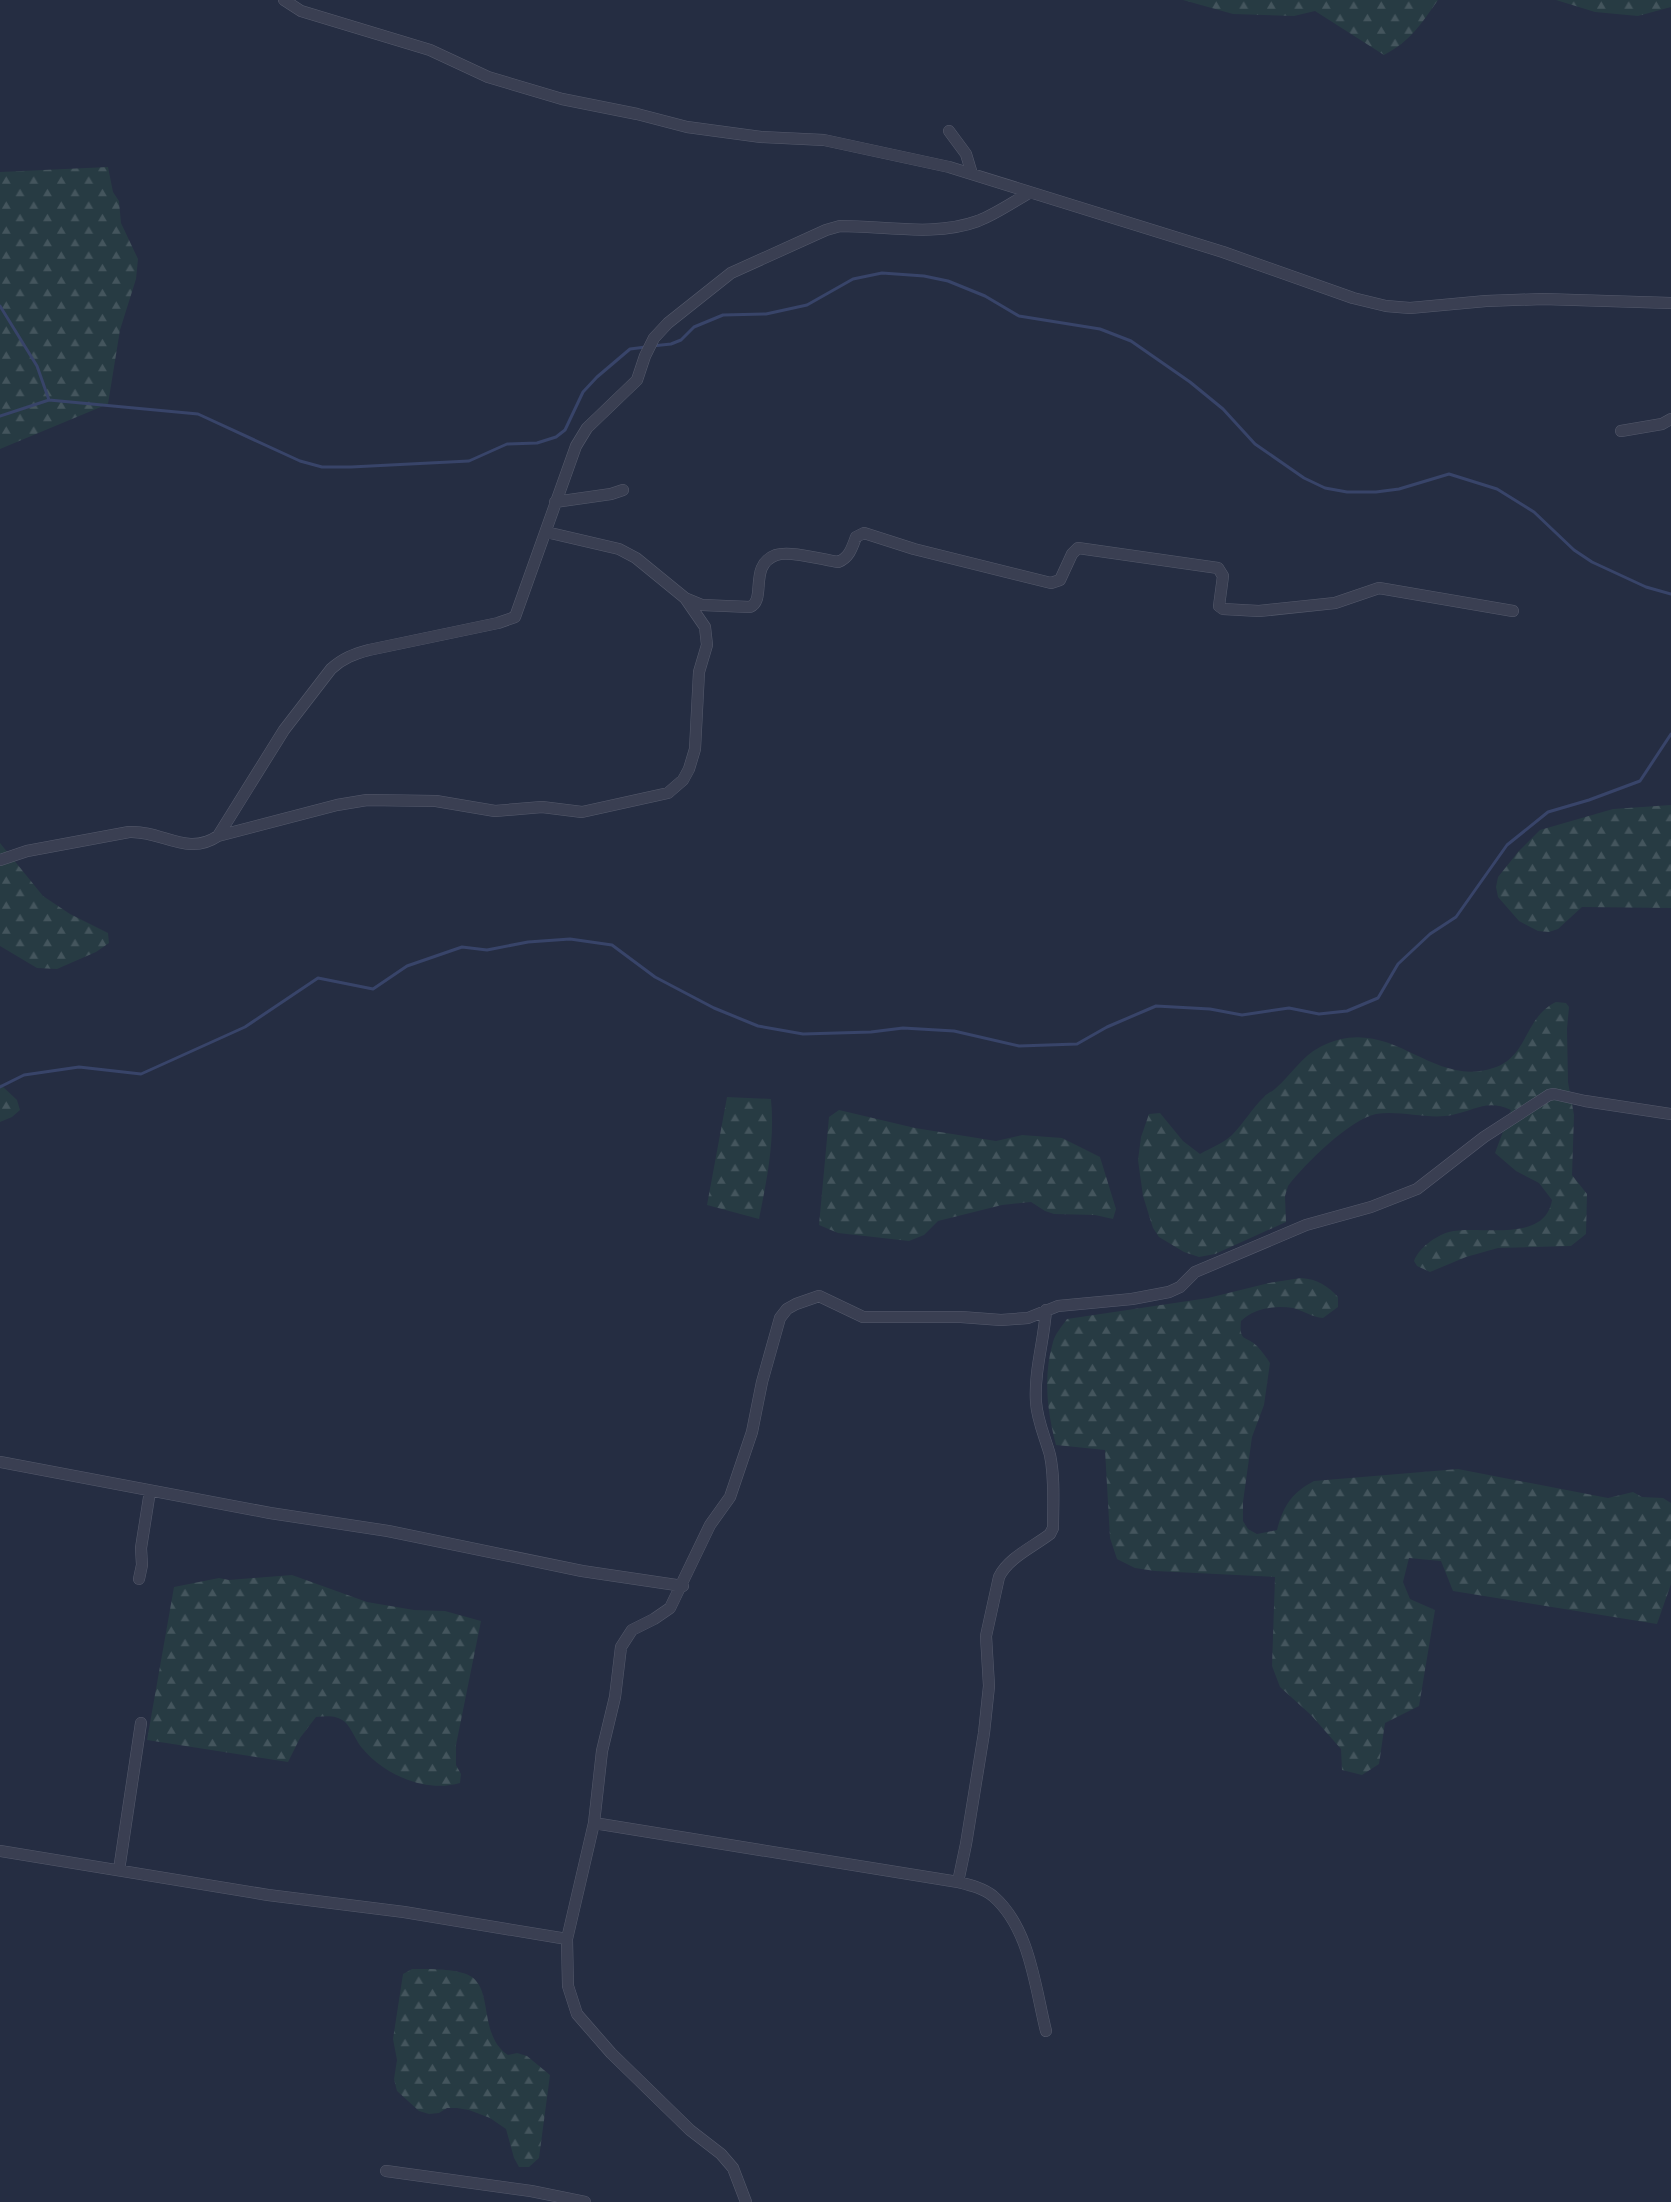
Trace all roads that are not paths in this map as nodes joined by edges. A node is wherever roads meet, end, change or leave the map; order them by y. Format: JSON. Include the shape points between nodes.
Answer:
{"nodes":[{"id":1,"x":284,"y":0,"type":"edge"},
{"id":2,"x":950,"y":131,"type":"dead end"},
{"id":3,"x":972,"y":174,"type":"junction"},
{"id":4,"x":1029,"y":193,"type":"junction"},
{"id":5,"x":1671,"y":302,"type":"edge"},
{"id":6,"x":1671,"y":419,"type":"edge"},
{"id":7,"x":1621,"y":431,"type":"dead end"},
{"id":8,"x":624,"y":490,"type":"dead end"},
{"id":9,"x":555,"y":502,"type":"junction"},
{"id":10,"x":546,"y":532,"type":"junction"},
{"id":11,"x":684,"y":598,"type":"junction"},
{"id":12,"x":1514,"y":611,"type":"dead end"},
{"id":13,"x":218,"y":836,"type":"junction"},
{"id":14,"x":0,"y":860,"type":"edge"},
{"id":15,"x":1671,"y":1114,"type":"edge"},
{"id":16,"x":1046,"y":1310,"type":"junction"},
{"id":17,"x":0,"y":1462,"type":"edge"},
{"id":18,"x":150,"y":1491,"type":"junction"},
{"id":19,"x":139,"y":1579,"type":"dead end"},
{"id":20,"x":683,"y":1586,"type":"junction"},
{"id":21,"x":141,"y":1723,"type":"dead end"},
{"id":22,"x":594,"y":1823,"type":"junction"},
{"id":23,"x":0,"y":1851,"type":"edge"},
{"id":24,"x":119,"y":1870,"type":"junction"},
{"id":25,"x":958,"y":1882,"type":"junction"},
{"id":26,"x":567,"y":1939,"type":"junction"},
{"id":27,"x":1046,"y":2031,"type":"dead end"},
{"id":28,"x":386,"y":2171,"type":"dead end"},
{"id":29,"x":585,"y":2202,"type":"edge"},
{"id":30,"x":746,"y":2202,"type":"edge"}],
"edges":[{"from":1,"to":3,"type":"street","via":[[301,11],[430,50],[488,77],[562,99],[687,128],[860,146]]},
{"from":2,"to":3,"type":"street","via":[[966,154]]},
{"from":3,"to":4,"type":"street"},
{"from":4,"to":5,"type":"street","via":[[1386,306],[1410,308],[1543,299]]},
{"from":4,"to":9,"type":"street","via":[[980,220],[952,228],[840,226],[731,273],[654,338],[638,380],[586,428]]},
{"from":6,"to":7,"type":"street","via":[[1662,424]]},
{"from":8,"to":9,"type":"street"},
{"from":9,"to":10,"type":"street"},
{"from":10,"to":11,"type":"street","via":[[620,549],[636,558]]},
{"from":10,"to":13,"type":"street","via":[[518,612],[512,620],[352,654],[331,669],[284,730]]},
{"from":11,"to":12,"type":"street","via":[[702,605],[750,607],[757,600],[760,572],[770,559],[789,554],[838,562],[849,554],[856,537],[864,533],[914,549],[1055,584],[1078,548],[1218,568],[1223,576],[1219,606],[1222,610],[1259,611],[1335,603],[1379,588]]},
{"from":11,"to":13,"type":"street","via":[[705,627],[707,645],[699,672],[695,749],[683,780],[668,793],[582,812],[542,807],[495,811],[436,801],[360,800]]},
{"from":13,"to":14,"type":"street","via":[[207,843],[192,845],[142,832],[129,832],[27,851]]},
{"from":15,"to":16,"type":"street","via":[[1549,1095],[1484,1137],[1417,1189],[1393,1200],[1306,1225],[1196,1272],[1180,1287],[1169,1292]]},
{"from":16,"to":20,"type":"street","via":[[1028,1318],[1001,1320],[863,1317],[819,1296],[787,1309],[780,1318],[771,1345],[739,1477],[730,1497],[710,1524]]},
{"from":16,"to":25,"type":"street","via":[[1036,1403],[1050,1456],[1053,1528],[1050,1534],[1014,1559],[999,1577],[986,1636],[989,1686],[984,1733]]},
{"from":17,"to":18,"type":"street"},
{"from":18,"to":19,"type":"street"},
{"from":18,"to":20,"type":"street","via":[[388,1531],[582,1571]]},
{"from":20,"to":22,"type":"street","via":[[669,1610],[632,1630],[621,1647],[615,1697],[602,1751]]},
{"from":21,"to":24,"type":"street"},
{"from":22,"to":25,"type":"street"},
{"from":22,"to":26,"type":"street"},
{"from":23,"to":24,"type":"street"},
{"from":24,"to":26,"type":"street"},
{"from":25,"to":27,"type":"street","via":[[984,1890],[1014,1922],[1023,1943]]},
{"from":26,"to":30,"type":"street","via":[[568,1986],[577,2014],[690,2130],[721,2154],[733,2168]]},
{"from":28,"to":29,"type":"street","via":[[531,2191]]}]}
